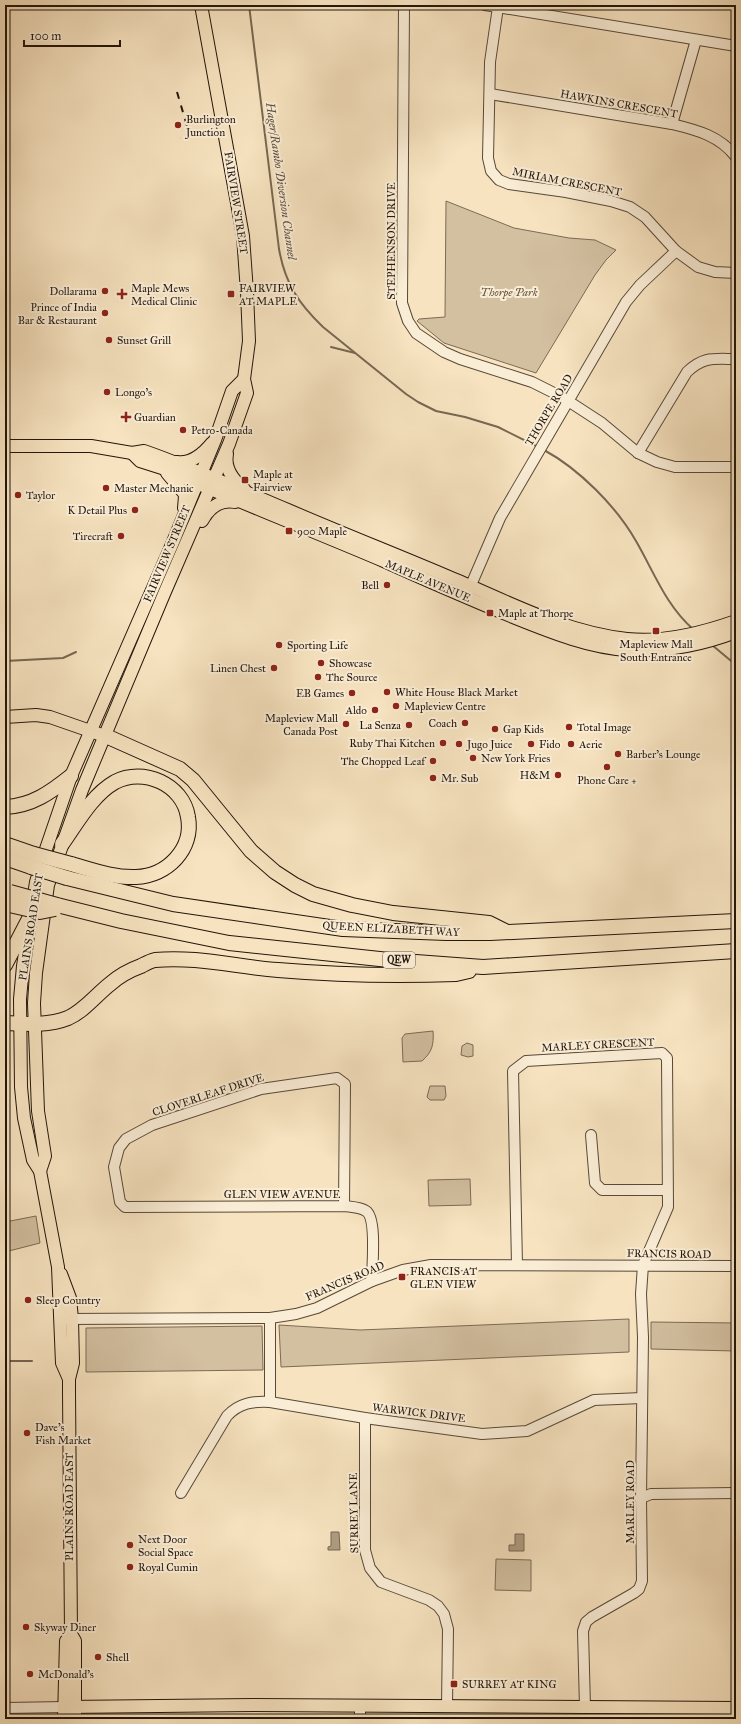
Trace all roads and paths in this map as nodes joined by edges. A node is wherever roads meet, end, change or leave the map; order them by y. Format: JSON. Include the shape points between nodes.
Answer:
{"nodes":[{"id":1,"x":201,"y":5,"type":"edge"},
{"id":2,"x":404,"y":5,"type":"edge"},
{"id":3,"x":485,"y":5,"type":"edge"},
{"id":4,"x":498,"y":7,"type":"junction"},
{"id":5,"x":696,"y":40,"type":"junction"},
{"id":6,"x":736,"y":46,"type":"edge"},
{"id":7,"x":490,"y":94,"type":"junction"},
{"id":8,"x":672,"y":124,"type":"junction"},
{"id":9,"x":736,"y":157,"type":"edge"},
{"id":10,"x":676,"y":251,"type":"junction"},
{"id":11,"x":736,"y":273,"type":"edge"},
{"id":12,"x":736,"y":359,"type":"edge"},
{"id":13,"x":244,"y":379,"type":"junction"},
{"id":14,"x":569,"y":401,"type":"junction"},
{"id":15,"x":215,"y":440,"type":"junction"},
{"id":16,"x":229,"y":444,"type":"junction"},
{"id":17,"x":5,"y":446,"type":"edge"},
{"id":18,"x":638,"y":453,"type":"junction"},
{"id":19,"x":164,"y":464,"type":"junction"},
{"id":20,"x":736,"y":467,"type":"edge"},
{"id":21,"x":199,"y":479,"type":"junction"},
{"id":22,"x":212,"y":484,"type":"junction"},
{"id":23,"x":247,"y":499,"type":"junction"},
{"id":24,"x":178,"y":529,"type":"junction"},
{"id":25,"x":180,"y":558,"type":"junction"},
{"id":26,"x":471,"y":586,"type":"junction"},
{"id":27,"x":465,"y":597,"type":"junction"},
{"id":28,"x":736,"y":621,"type":"edge"},
{"id":29,"x":736,"y":632,"type":"edge"},
{"id":30,"x":702,"y":637,"type":"junction"},
{"id":31,"x":5,"y":717,"type":"edge"},
{"id":32,"x":91,"y":731,"type":"junction"},
{"id":33,"x":106,"y":736,"type":"junction"},
{"id":34,"x":71,"y":776,"type":"junction"},
{"id":35,"x":5,"y":807,"type":"edge"},
{"id":36,"x":5,"y":844,"type":"edge"},
{"id":37,"x":62,"y":844,"type":"junction"},
{"id":38,"x":6,"y":858,"type":"edge"},
{"id":39,"x":32,"y":860,"type":"junction"},
{"id":40,"x":6,"y":898,"type":"edge"},
{"id":41,"x":31,"y":915,"type":"junction"},
{"id":42,"x":736,"y":921,"type":"edge"},
{"id":43,"x":507,"y":932,"type":"junction"},
{"id":44,"x":736,"y":951,"type":"edge"},
{"id":45,"x":5,"y":966,"type":"edge"},
{"id":46,"x":483,"y":967,"type":"junction"},
{"id":47,"x":5,"y":1022,"type":"edge"},
{"id":48,"x":28,"y":1024,"type":"junction"},
{"id":49,"x":591,"y":1135,"type":"dead end"},
{"id":50,"x":667,"y":1190,"type":"junction"},
{"id":51,"x":344,"y":1206,"type":"junction"},
{"id":52,"x":125,"y":1208,"type":"joint"},
{"id":53,"x":517,"y":1265,"type":"junction"},
{"id":54,"x":643,"y":1265,"type":"junction"},
{"id":55,"x":736,"y":1266,"type":"edge"},
{"id":56,"x":372,"y":1281,"type":"junction"},
{"id":57,"x":270,"y":1318,"type":"junction"},
{"id":58,"x":66,"y":1319,"type":"junction"},
{"id":59,"x":642,"y":1398,"type":"junction"},
{"id":60,"x":270,"y":1402,"type":"junction"},
{"id":61,"x":364,"y":1418,"type":"junction"},
{"id":62,"x":181,"y":1493,"type":"dead end"},
{"id":63,"x":736,"y":1493,"type":"edge"},
{"id":64,"x":641,"y":1498,"type":"junction"},
{"id":65,"x":447,"y":1706,"type":"junction"},
{"id":66,"x":5,"y":1708,"type":"edge"},
{"id":67,"x":585,"y":1708,"type":"junction"},
{"id":68,"x":736,"y":1708,"type":"edge"},
{"id":69,"x":70,"y":1713,"type":"edge"},
{"id":70,"x":360,"y":1713,"type":"edge"}],
"edges":[{"from":1,"to":13,"type":"main road","name":"FAIRVIEW STREET","via":[[243,236],[249,341]]},
{"from":2,"to":14,"type":"street","name":"STEPHENSON DRIVE","via":[[402,303],[408,321],[416,333],[444,352],[532,382]]},
{"from":3,"to":4,"type":"street"},
{"from":4,"to":5,"type":"street"},
{"from":4,"to":7,"type":"street","name":"MIRIAM CRESCENT","via":[[490,62]]},
{"from":5,"to":6,"type":"street"},
{"from":5,"to":8,"type":"street"},
{"from":7,"to":8,"type":"street","name":"HAWKINS CRESCENT"},
{"from":7,"to":10,"type":"street","name":"MIRIAM CRESCENT","via":[[488,158],[491,171],[500,180],[509,184],[566,192],[630,207],[645,217]]},
{"from":8,"to":9,"type":"street","name":"HAWKINS CRESCENT","via":[[716,138]]},
{"from":10,"to":11,"type":"street","name":"MIRIAM CRESCENT","via":[[698,266],[715,272]]},
{"from":10,"to":14,"type":"street","name":"THORPE ROAD","via":[[626,302]]},
{"from":12,"to":18,"type":"street","via":[[705,359],[687,372]]},
{"from":13,"to":15,"type":"main road","name":"FAIRVIEW STREET","via":[[232,391]]},
{"from":13,"to":16,"type":"main road","name":"FAIRVIEW STREET","via":[[247,393]]},
{"from":14,"to":18,"type":"street","name":"STEPHENSON DRIVE","via":[[602,423]]},
{"from":14,"to":26,"type":"street","name":"THORPE ROAD","via":[[500,518]]},
{"from":15,"to":19,"type":"main road","via":[[187,462]]},
{"from":15,"to":21,"type":"main road","name":"FAIRVIEW STREET"},
{"from":16,"to":22,"type":"main road","name":"FAIRVIEW STREET"},
{"from":16,"to":23,"type":"main road","via":[[227,468]]},
{"from":17,"to":19,"type":"main road","name":"MAPLE AVENUE","via":[[91,446],[132,453],[140,461]]},
{"from":18,"to":20,"type":"street","name":"STEPHENSON DRIVE","via":[[674,467]]},
{"from":19,"to":21,"type":"main road","name":"MAPLE AVENUE"},
{"from":19,"to":24,"type":"main road","via":[[185,496]]},
{"from":21,"to":22,"type":"main road","name":"MAPLE AVENUE"},
{"from":21,"to":24,"type":"main road","name":"FAIRVIEW STREET"},
{"from":22,"to":23,"type":"main road","name":"MAPLE AVENUE"},
{"from":22,"to":25,"type":"main road","name":"FAIRVIEW STREET"},
{"from":23,"to":25,"type":"main road","via":[[218,503],[212,508]]},
{"from":23,"to":26,"type":"main road","name":"MAPLE AVENUE"},
{"from":23,"to":27,"type":"main road","name":"MAPLE AVENUE"},
{"from":24,"to":32,"type":"main road","name":"FAIRVIEW STREET"},
{"from":25,"to":33,"type":"main road","name":"FAIRVIEW STREET"},
{"from":26,"to":27,"type":"street","name":"THORPE ROAD"},
{"from":26,"to":30,"type":"main road","name":"MAPLE AVENUE","via":[[544,618],[578,629],[633,639],[669,638],[690,634]]},
{"from":27,"to":30,"type":"main road","name":"MAPLE AVENUE","via":[[568,638],[608,647],[627,650],[661,649]]},
{"from":28,"to":30,"type":"main road","name":"MAPLE AVENUE"},
{"from":29,"to":30,"type":"main road","name":"MAPLE AVENUE","via":[[714,639]]},
{"from":31,"to":32,"type":"main road","via":[[42,715]]},
{"from":32,"to":33,"type":"main road"},
{"from":32,"to":34,"type":"main road","name":"PLAINS ROAD EAST"},
{"from":33,"to":37,"type":"main road","name":"PLAINS ROAD EAST"},
{"from":33,"to":43,"type":"highway","via":[[180,769],[193,780],[251,851],[275,872],[313,894],[352,906],[392,913],[490,923]]},
{"from":34,"to":35,"type":"highway","via":[[41,798],[26,804]]},
{"from":34,"to":41,"type":"main road","name":"PLAINS ROAD EAST","via":[[36,882]]},
{"from":36,"to":39,"type":"highway"},
{"from":37,"to":39,"type":"highway","bridge":true,"via":[[97,797],[122,779],[143,776],[158,780],[176,793],[185,808],[189,823],[186,843],[178,857],[164,870],[148,876],[128,877],[71,864]]},
{"from":37,"to":48,"type":"main road","name":"PLAINS ROAD EAST","via":[[48,885]]},
{"from":38,"to":39,"type":"highway","name":"QUEEN ELIZABETH WAY"},
{"from":39,"to":43,"type":"highway","name":"QUEEN ELIZABETH WAY","bridge":true,"via":[[67,878],[173,904],[343,929],[446,933]]},
{"from":40,"to":46,"type":"highway","number":"QEW","bridge":true,"via":[[229,942]]},
{"from":41,"to":45,"type":"highway"},
{"from":41,"to":48,"type":"main road","name":"PLAINS ROAD EAST","via":[[20,999]]},
{"from":42,"to":43,"type":"highway","name":"QUEEN ELIZABETH WAY"},
{"from":44,"to":46,"type":"highway","number":"QEW"},
{"from":46,"to":48,"type":"highway","via":[[456,974],[348,974],[277,970],[203,960],[153,961],[130,970],[110,983],[68,1018],[55,1022]]},
{"from":47,"to":48,"type":"highway"},
{"from":48,"to":58,"type":"main road","name":"PLAINS ROAD EAST","via":[[21,1087],[24,1118],[33,1160],[40,1171]]},
{"from":49,"to":50,"type":"street","via":[[595,1183],[602,1190]]},
{"from":50,"to":53,"type":"street","name":"MARLEY CRESCENT","via":[[667,1058],[662,1053],[526,1061],[513,1071]]},
{"from":50,"to":54,"type":"street","name":"MARLEY CRESCENT","via":[[668,1207]]},
{"from":51,"to":52,"type":"street","name":"GLEN VIEW AVENUE"},
{"from":51,"to":52,"type":"street","name":"CLOVERLEAF DRIVE","via":[[345,1084],[337,1078],[261,1089],[152,1125],[126,1139],[119,1148],[114,1167],[120,1202]]},
{"from":51,"to":56,"type":"street","name":"GLEN VIEW AVENUE","via":[[361,1208],[371,1217]]},
{"from":53,"to":54,"type":"street","name":"FRANCIS ROAD"},
{"from":53,"to":56,"type":"street","name":"FRANCIS ROAD","via":[[431,1265],[404,1270]]},
{"from":54,"to":55,"type":"street","name":"FRANCIS ROAD"},
{"from":54,"to":59,"type":"street","name":"MARLEY ROAD"},
{"from":56,"to":57,"type":"street","name":"FRANCIS ROAD","via":[[317,1308]]},
{"from":57,"to":58,"type":"street","name":"FRANCIS ROAD"},
{"from":57,"to":60,"type":"street"},
{"from":58,"to":69,"type":"main road","name":"PLAINS ROAD EAST","via":[[73,1362],[68,1379],[71,1634],[66,1641]]},
{"from":59,"to":61,"type":"street","name":"WARWICK DRIVE","via":[[594,1400],[527,1431],[482,1434]]},
{"from":59,"to":64,"type":"street","name":"MARLEY ROAD"},
{"from":60,"to":61,"type":"street","name":"WARWICK DRIVE"},
{"from":60,"to":62,"type":"street","name":"WARWICK DRIVE","via":[[247,1403],[235,1408],[227,1416]]},
{"from":61,"to":65,"type":"street","name":"SURREY LANE","via":[[365,1550],[370,1568],[381,1582],[429,1600],[444,1614],[448,1629]]},
{"from":63,"to":64,"type":"street","via":[[651,1494]]},
{"from":64,"to":67,"type":"street","name":"MARLEY ROAD","via":[[642,1581],[634,1593],[586,1622],[583,1631]]},
{"from":65,"to":67,"type":"main road"},
{"from":65,"to":70,"type":"main road"},
{"from":66,"to":69,"type":"street"},
{"from":67,"to":68,"type":"main road"},
{"from":69,"to":70,"type":"main road","via":[[253,1705]]}]}
